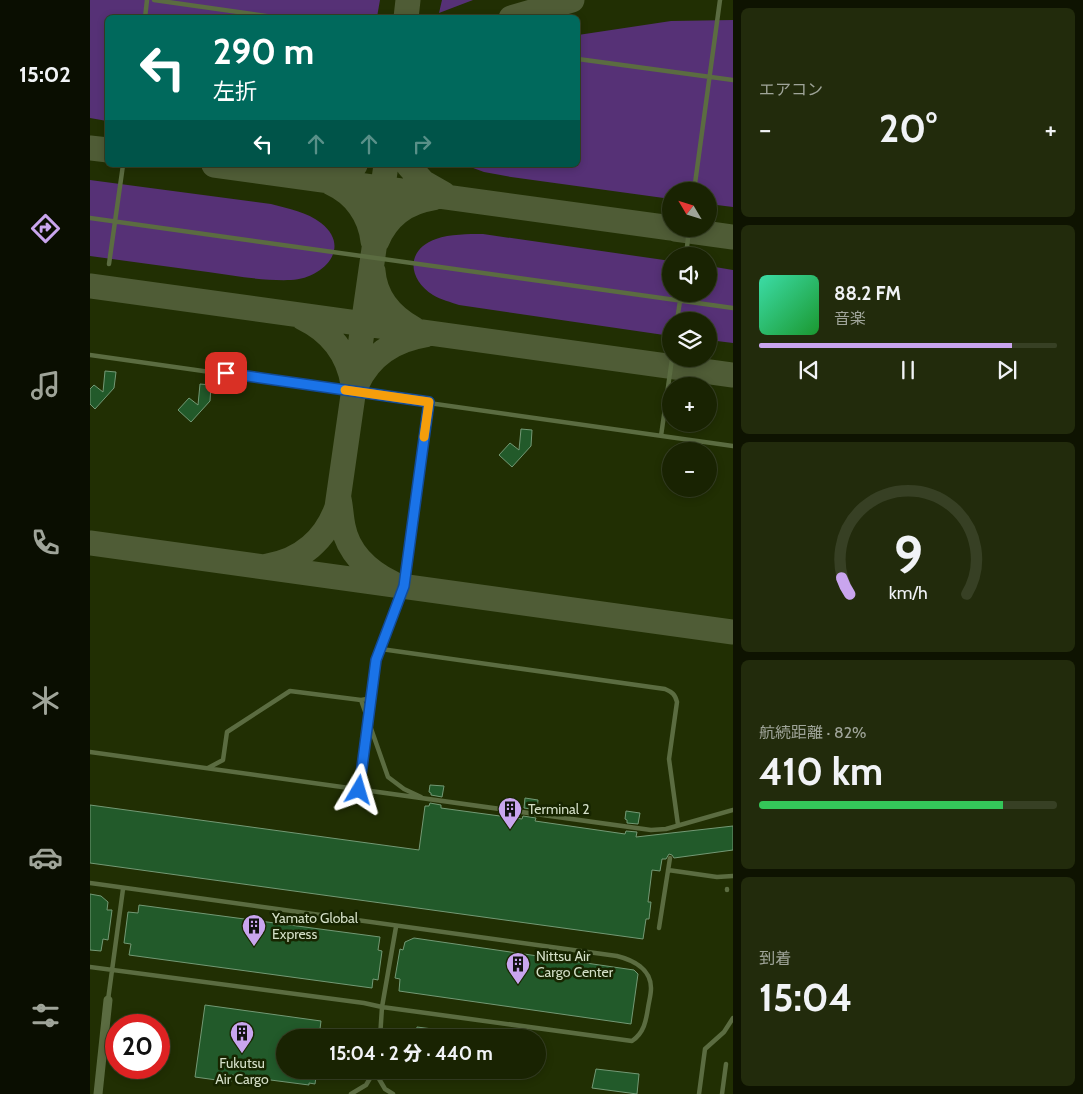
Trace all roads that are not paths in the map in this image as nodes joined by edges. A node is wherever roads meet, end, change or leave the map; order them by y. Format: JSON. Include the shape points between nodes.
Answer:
{"nodes":[{"id":1,"x":147,"y":0,"type":"edge"},
{"id":2,"x":154,"y":0,"type":"edge"},
{"id":3,"x":720,"y":0,"type":"edge"},
{"id":4,"x":145,"y":15,"type":"edge"},
{"id":5,"x":259,"y":15,"type":"edge"},
{"id":6,"x":580,"y":59,"type":"edge"},
{"id":7,"x":710,"y":77,"type":"junction"},
{"id":8,"x":733,"y":80,"type":"edge"},
{"id":9,"x":123,"y":167,"type":"edge"},
{"id":10,"x":695,"y":182,"type":"edge"},
{"id":11,"x":90,"y":218,"type":"edge"},
{"id":12,"x":115,"y":221,"type":"junction"},
{"id":13,"x":109,"y":264,"type":"dead end"},
{"id":14,"x":662,"y":297,"type":"edge"},
{"id":15,"x":693,"y":302,"type":"edge"},
{"id":16,"x":733,"y":308,"type":"edge"},
{"id":17,"x":90,"y":355,"type":"edge"},
{"id":18,"x":671,"y":367,"type":"edge"},
{"id":19,"x":429,"y":402,"type":"junction"},
{"id":20,"x":661,"y":436,"type":"junction"},
{"id":21,"x":733,"y":446,"type":"edge"},
{"id":22,"x":380,"y":649,"type":"junction"},
{"id":23,"x":372,"y":695,"type":"junction"},
{"id":24,"x":361,"y":700,"type":"junction"},
{"id":25,"x":368,"y":721,"type":"junction"},
{"id":26,"x":90,"y":752,"type":"edge"},
{"id":27,"x":207,"y":768,"type":"junction"},
{"id":28,"x":359,"y":790,"type":"junction"},
{"id":29,"x":425,"y":799,"type":"junction"},
{"id":30,"x":733,"y":810,"type":"edge"},
{"id":31,"x":678,"y":825,"type":"junction"},
{"id":32,"x":670,"y":858,"type":"dead end"},
{"id":33,"x":668,"y":870,"type":"junction"},
{"id":34,"x":733,"y":876,"type":"edge"},
{"id":35,"x":90,"y":883,"type":"edge"},
{"id":36,"x":123,"y":889,"type":"junction"},
{"id":37,"x":396,"y":927,"type":"junction"},
{"id":38,"x":659,"y":928,"type":"dead end"},
{"id":39,"x":90,"y":967,"type":"edge"},
{"id":40,"x":112,"y":971,"type":"junction"},
{"id":41,"x":108,"y":1000,"type":"joint"},
{"id":42,"x":382,"y":1007,"type":"junction"},
{"id":43,"x":733,"y":1018,"type":"edge"},
{"id":44,"x":381,"y":1029,"type":"edge"},
{"id":45,"x":726,"y":1064,"type":"dead end"},
{"id":46,"x":369,"y":1079,"type":"edge"},
{"id":47,"x":379,"y":1079,"type":"edge"},
{"id":48,"x":98,"y":1094,"type":"edge"},
{"id":49,"x":351,"y":1094,"type":"edge"},
{"id":50,"x":393,"y":1094,"type":"edge"},
{"id":51,"x":699,"y":1094,"type":"edge"},
{"id":52,"x":722,"y":1094,"type":"edge"}],
"edges":[{"from":1,"to":4,"type":"lane"},
{"from":2,"to":5,"type":"lane"},
{"from":3,"to":7,"type":"lane"},
{"from":6,"to":7,"type":"lane"},
{"from":7,"to":8,"type":"lane"},
{"from":7,"to":10,"type":"lane"},
{"from":9,"to":12,"type":"lane"},
{"from":11,"to":12,"type":"lane"},
{"from":12,"to":13,"type":"lane"},
{"from":12,"to":14,"type":"lane"},
{"from":15,"to":16,"type":"lane"},
{"from":17,"to":19,"type":"lane"},
{"from":18,"to":20,"type":"lane"},
{"from":19,"to":20,"type":"lane"},
{"from":19,"to":22,"type":"lane","via":[[404,586]]},
{"from":20,"to":21,"type":"lane"},
{"from":22,"to":23,"type":"lane"},
{"from":22,"to":31,"type":"lane","via":[[671,691],[677,702],[669,759]]},
{"from":23,"to":24,"type":"lane"},
{"from":23,"to":25,"type":"lane"},
{"from":24,"to":25,"type":"lane"},
{"from":24,"to":27,"type":"lane","via":[[290,691],[226,732],[223,760]]},
{"from":25,"to":28,"type":"lane"},
{"from":25,"to":29,"type":"lane","via":[[388,777]]},
{"from":26,"to":27,"type":"lane"},
{"from":27,"to":28,"type":"lane"},
{"from":28,"to":29,"type":"lane"},
{"from":29,"to":31,"type":"lane","via":[[645,830],[666,831]]},
{"from":30,"to":31,"type":"lane"},
{"from":32,"to":33,"type":"lane"},
{"from":33,"to":34,"type":"lane"},
{"from":33,"to":38,"type":"lane"},
{"from":35,"to":36,"type":"lane"},
{"from":36,"to":37,"type":"lane"},
{"from":36,"to":40,"type":"lane"},
{"from":37,"to":42,"type":"lane"},
{"from":37,"to":42,"type":"lane","via":[[630,959],[639,965],[652,987],[646,1023],[632,1041]]},
{"from":39,"to":40,"type":"lane"},
{"from":40,"to":41,"type":"lane"},
{"from":40,"to":42,"type":"lane"},
{"from":41,"to":48,"type":"street"},
{"from":42,"to":44,"type":"lane"},
{"from":43,"to":51,"type":"lane","via":[[724,1032],[705,1049]]},
{"from":45,"to":52,"type":"lane"},
{"from":46,"to":49,"type":"lane"},
{"from":47,"to":50,"type":"lane","via":[[385,1089]]}]}
